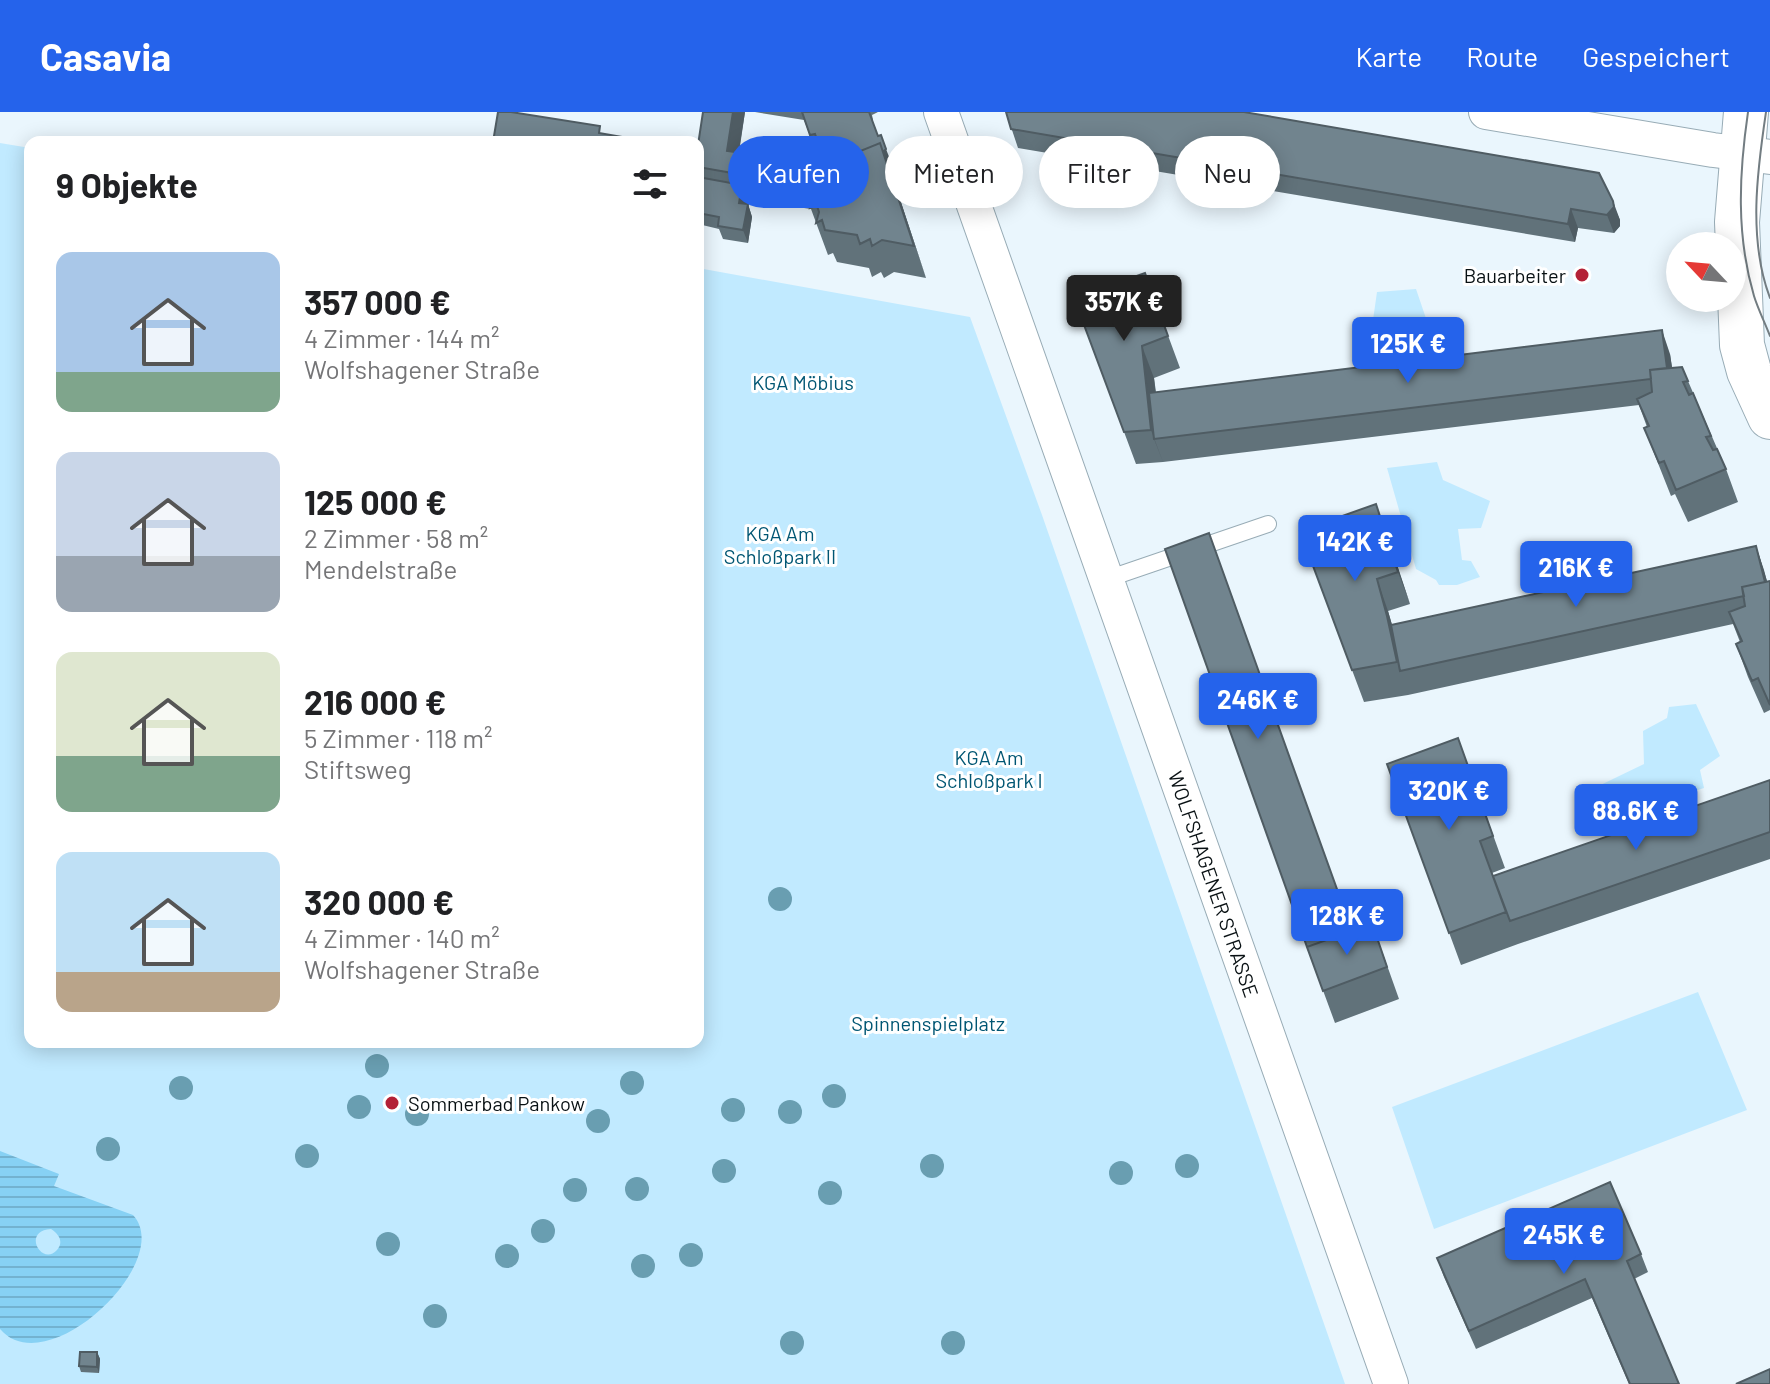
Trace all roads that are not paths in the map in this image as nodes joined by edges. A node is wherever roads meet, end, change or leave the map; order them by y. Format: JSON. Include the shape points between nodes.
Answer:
{"nodes":[{"id":1,"x":941,"y":112,"type":"edge"},
{"id":2,"x":1486,"y":112,"type":"edge"},
{"id":3,"x":1752,"y":141,"type":"edge"},
{"id":4,"x":1770,"y":417,"type":"edge"},
{"id":5,"x":1268,"y":524,"type":"dead end"},
{"id":6,"x":1107,"y":579,"type":"junction"},
{"id":7,"x":1391,"y":1384,"type":"edge"}],
"edges":[{"from":1,"to":6,"type":"street","name":"WOLFSHAGENER STRASSE"},
{"from":2,"to":3,"type":"street"},
{"from":3,"to":4,"type":"street","via":[[1737,222],[1742,345]]},
{"from":5,"to":6,"type":"lane"},
{"from":6,"to":7,"type":"street","name":"WOLFSHAGENER STRASSE"}]}
